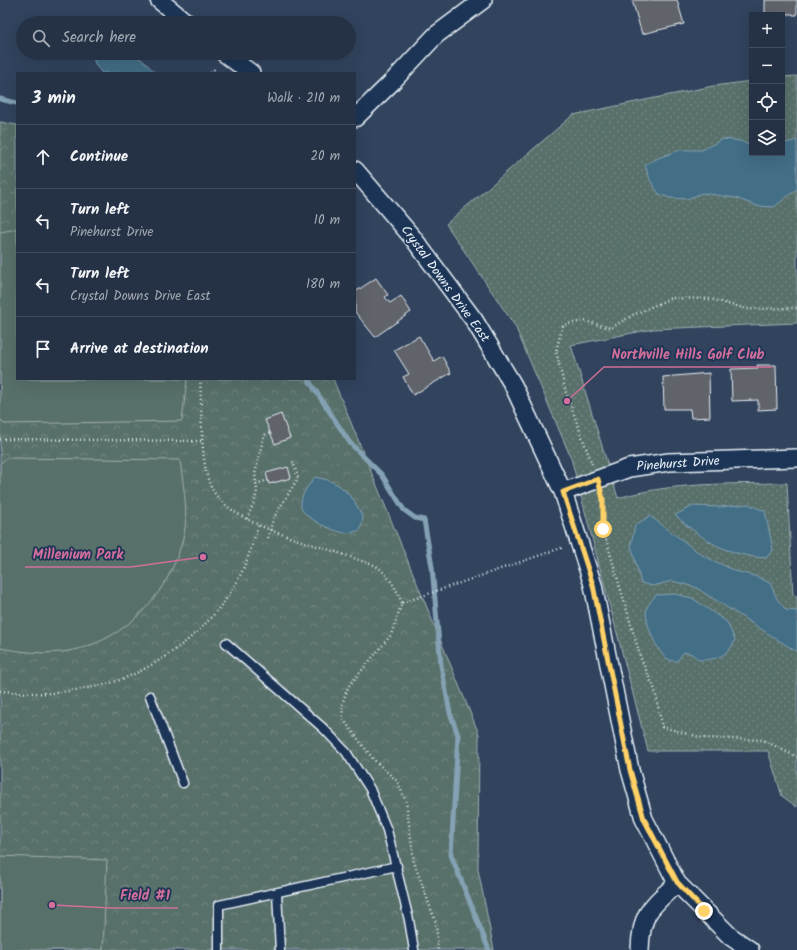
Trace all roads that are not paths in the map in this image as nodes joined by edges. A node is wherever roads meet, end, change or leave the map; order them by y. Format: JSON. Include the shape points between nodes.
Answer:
{"nodes":[{"id":1,"x":159,"y":0,"type":"edge"},
{"id":2,"x":483,"y":0,"type":"edge"},
{"id":3,"x":178,"y":16,"type":"edge"},
{"id":4,"x":233,"y":60,"type":"edge"},
{"id":5,"x":250,"y":72,"type":"edge"},
{"id":6,"x":356,"y":117,"type":"edge"},
{"id":7,"x":356,"y":171,"type":"edge"},
{"id":8,"x":797,"y":458,"type":"edge"},
{"id":9,"x":563,"y":492,"type":"junction"},
{"id":10,"x":226,"y":643,"type":"dead end"},
{"id":11,"x":150,"y":696,"type":"dead end"},
{"id":12,"x":183,"y":783,"type":"dead end"},
{"id":13,"x":397,"y":866,"type":"junction"},
{"id":14,"x":677,"y":882,"type":"junction"},
{"id":15,"x":278,"y":893,"type":"junction"},
{"id":16,"x":219,"y":950,"type":"edge"},
{"id":17,"x":280,"y":950,"type":"edge"},
{"id":18,"x":414,"y":950,"type":"edge"},
{"id":19,"x":640,"y":950,"type":"edge"},
{"id":20,"x":750,"y":950,"type":"edge"}],
"edges":[{"from":1,"to":3,"type":"street"},
{"from":2,"to":6,"type":"street","via":[[436,35]]},
{"from":4,"to":5,"type":"street"},
{"from":7,"to":9,"type":"street","name":"Crystal Downs Drive East","via":[[413,238],[474,320],[513,385]]},
{"from":8,"to":9,"type":"street","name":"Pinehurst Drive","via":[[669,462],[629,468]]},
{"from":9,"to":14,"type":"street","name":"Crystal Downs Drive East","via":[[593,585],[630,770],[644,819]]},
{"from":10,"to":13,"type":"lane","via":[[323,728],[346,752],[370,789],[387,830]]},
{"from":11,"to":12,"type":"lane"},
{"from":13,"to":15,"type":"lane"},
{"from":13,"to":18,"type":"lane"},
{"from":14,"to":19,"type":"street","via":[[650,908],[641,931]]},
{"from":14,"to":20,"type":"street","name":"Crystal Downs Drive East","via":[[730,936]]},
{"from":15,"to":16,"type":"lane","via":[[218,905]]},
{"from":15,"to":17,"type":"lane"}]}
